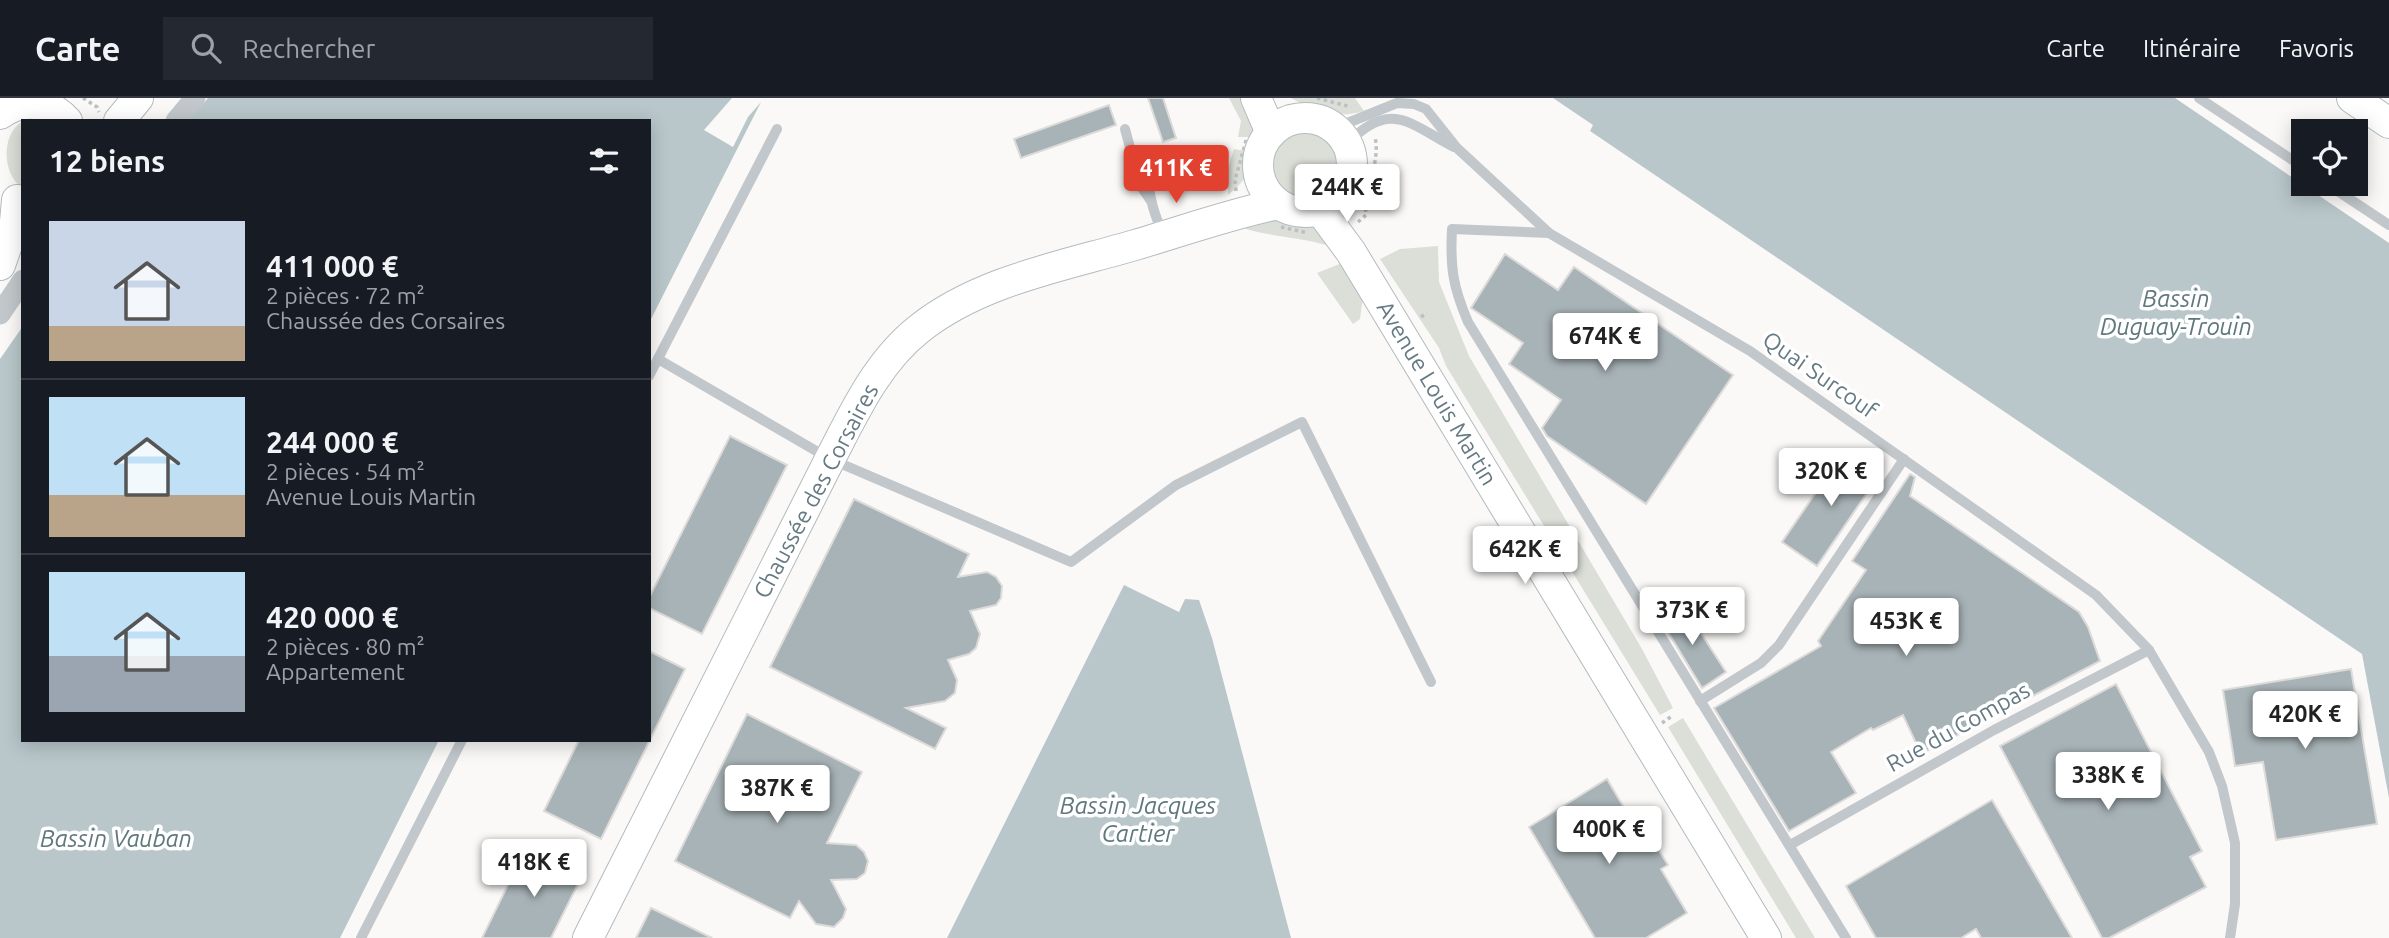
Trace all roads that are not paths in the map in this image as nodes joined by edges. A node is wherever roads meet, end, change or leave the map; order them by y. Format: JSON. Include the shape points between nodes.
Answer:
{"nodes":[{"id":1,"x":138,"y":98,"type":"edge"},
{"id":2,"x":195,"y":98,"type":"edge"},
{"id":3,"x":1256,"y":98,"type":"edge"},
{"id":4,"x":2199,"y":98,"type":"edge"},
{"id":5,"x":2351,"y":98,"type":"edge"},
{"id":6,"x":50,"y":108,"type":"edge"},
{"id":7,"x":0,"y":114,"type":"edge"},
{"id":8,"x":1281,"y":117,"type":"edge"},
{"id":9,"x":112,"y":119,"type":"edge"},
{"id":10,"x":178,"y":119,"type":"edge"},
{"id":11,"x":1325,"y":122,"type":"junction"},
{"id":12,"x":2389,"y":124,"type":"edge"},
{"id":13,"x":1125,"y":128,"type":"dead end"},
{"id":14,"x":777,"y":129,"type":"dead end"},
{"id":15,"x":1347,"y":144,"type":"junction"},
{"id":16,"x":1457,"y":148,"type":"junction"},
{"id":17,"x":2291,"y":159,"type":"edge"},
{"id":18,"x":1259,"y":174,"type":"junction"},
{"id":19,"x":2345,"y":196,"type":"edge"},
{"id":20,"x":13,"y":198,"type":"edge"},
{"id":21,"x":1278,"y":204,"type":"junction"},
{"id":22,"x":1320,"y":210,"type":"junction"},
{"id":23,"x":1205,"y":221,"type":"junction"},
{"id":24,"x":2389,"y":225,"type":"edge"},
{"id":25,"x":1549,"y":233,"type":"junction"},
{"id":26,"x":1164,"y":236,"type":"junction"},
{"id":27,"x":0,"y":265,"type":"edge"},
{"id":28,"x":21,"y":283,"type":"edge"},
{"id":29,"x":0,"y":314,"type":"edge"},
{"id":30,"x":658,"y":359,"type":"junction"},
{"id":31,"x":651,"y":372,"type":"edge"},
{"id":32,"x":830,"y":459,"type":"junction"},
{"id":33,"x":1904,"y":459,"type":"junction"},
{"id":34,"x":2149,"y":650,"type":"junction"},
{"id":35,"x":1431,"y":682,"type":"dead end"},
{"id":36,"x":1700,"y":701,"type":"junction"},
{"id":37,"x":461,"y":742,"type":"edge"},
{"id":38,"x":1790,"y":845,"type":"junction"},
{"id":39,"x":361,"y":938,"type":"edge"},
{"id":40,"x":588,"y":938,"type":"edge"},
{"id":41,"x":1766,"y":938,"type":"edge"},
{"id":42,"x":1846,"y":938,"type":"edge"},
{"id":43,"x":2230,"y":938,"type":"edge"}],
"edges":[{"from":1,"to":9,"type":"street"},
{"from":2,"to":10,"type":"street"},
{"from":3,"to":8,"type":"street"},
{"from":4,"to":17,"type":"lane"},
{"from":5,"to":12,"type":"street"},
{"from":6,"to":7,"type":"street","via":[[24,104]]},
{"from":8,"to":11,"type":"street"},
{"from":8,"to":18,"type":"street","via":[[1260,150]]},
{"from":11,"to":15,"type":"street"},
{"from":11,"to":16,"type":"lane","via":[[1345,124],[1386,105],[1414,104],[1434,117]]},
{"from":13,"to":26,"type":"lane","via":[[1141,188]]},
{"from":14,"to":30,"type":"lane"},
{"from":15,"to":16,"type":"lane","via":[[1374,123],[1403,116]]},
{"from":15,"to":22,"type":"street","via":[[1352,164],[1346,189],[1338,200]]},
{"from":16,"to":25,"type":"lane","name":"Quai Surcouf"},
{"from":18,"to":21,"type":"street"},
{"from":18,"to":23,"type":"street","name":"Chaussée des Corsaires"},
{"from":19,"to":24,"type":"lane"},
{"from":20,"to":27,"type":"street","via":[[15,222]]},
{"from":21,"to":22,"type":"street","via":[[1298,212]]},
{"from":21,"to":23,"type":"street","name":"Chaussée des Corsaires"},
{"from":22,"to":41,"type":"street","name":"Avenue Louis Martin","via":[[1358,263]]},
{"from":23,"to":26,"type":"street","name":"Chaussée des Corsaires"},
{"from":25,"to":33,"type":"lane","name":"Quai Surcouf","via":[[1750,351]]},
{"from":25,"to":36,"type":"lane","via":[[1452,229],[1453,288],[1468,322]]},
{"from":26,"to":32,"type":"street","name":"Chaussée des Corsaires","via":[[1013,281],[937,316],[878,373]]},
{"from":28,"to":29,"type":"street"},
{"from":30,"to":31,"type":"lane"},
{"from":30,"to":32,"type":"lane"},
{"from":32,"to":35,"type":"lane","via":[[1071,562],[1176,485],[1302,422]]},
{"from":32,"to":40,"type":"street","name":"Chaussée des Corsaires"},
{"from":33,"to":34,"type":"lane","name":"Quai Surcouf","via":[[2096,594]]},
{"from":33,"to":36,"type":"lane","via":[[1779,645],[1761,663]]},
{"from":34,"to":38,"type":"lane","name":"Rue du Compas","via":[[1994,730]]},
{"from":34,"to":43,"type":"lane","name":"Quai Surcouf","via":[[2209,752],[2222,786],[2237,869]]},
{"from":36,"to":38,"type":"lane"},
{"from":37,"to":39,"type":"lane"},
{"from":38,"to":42,"type":"lane"}]}
